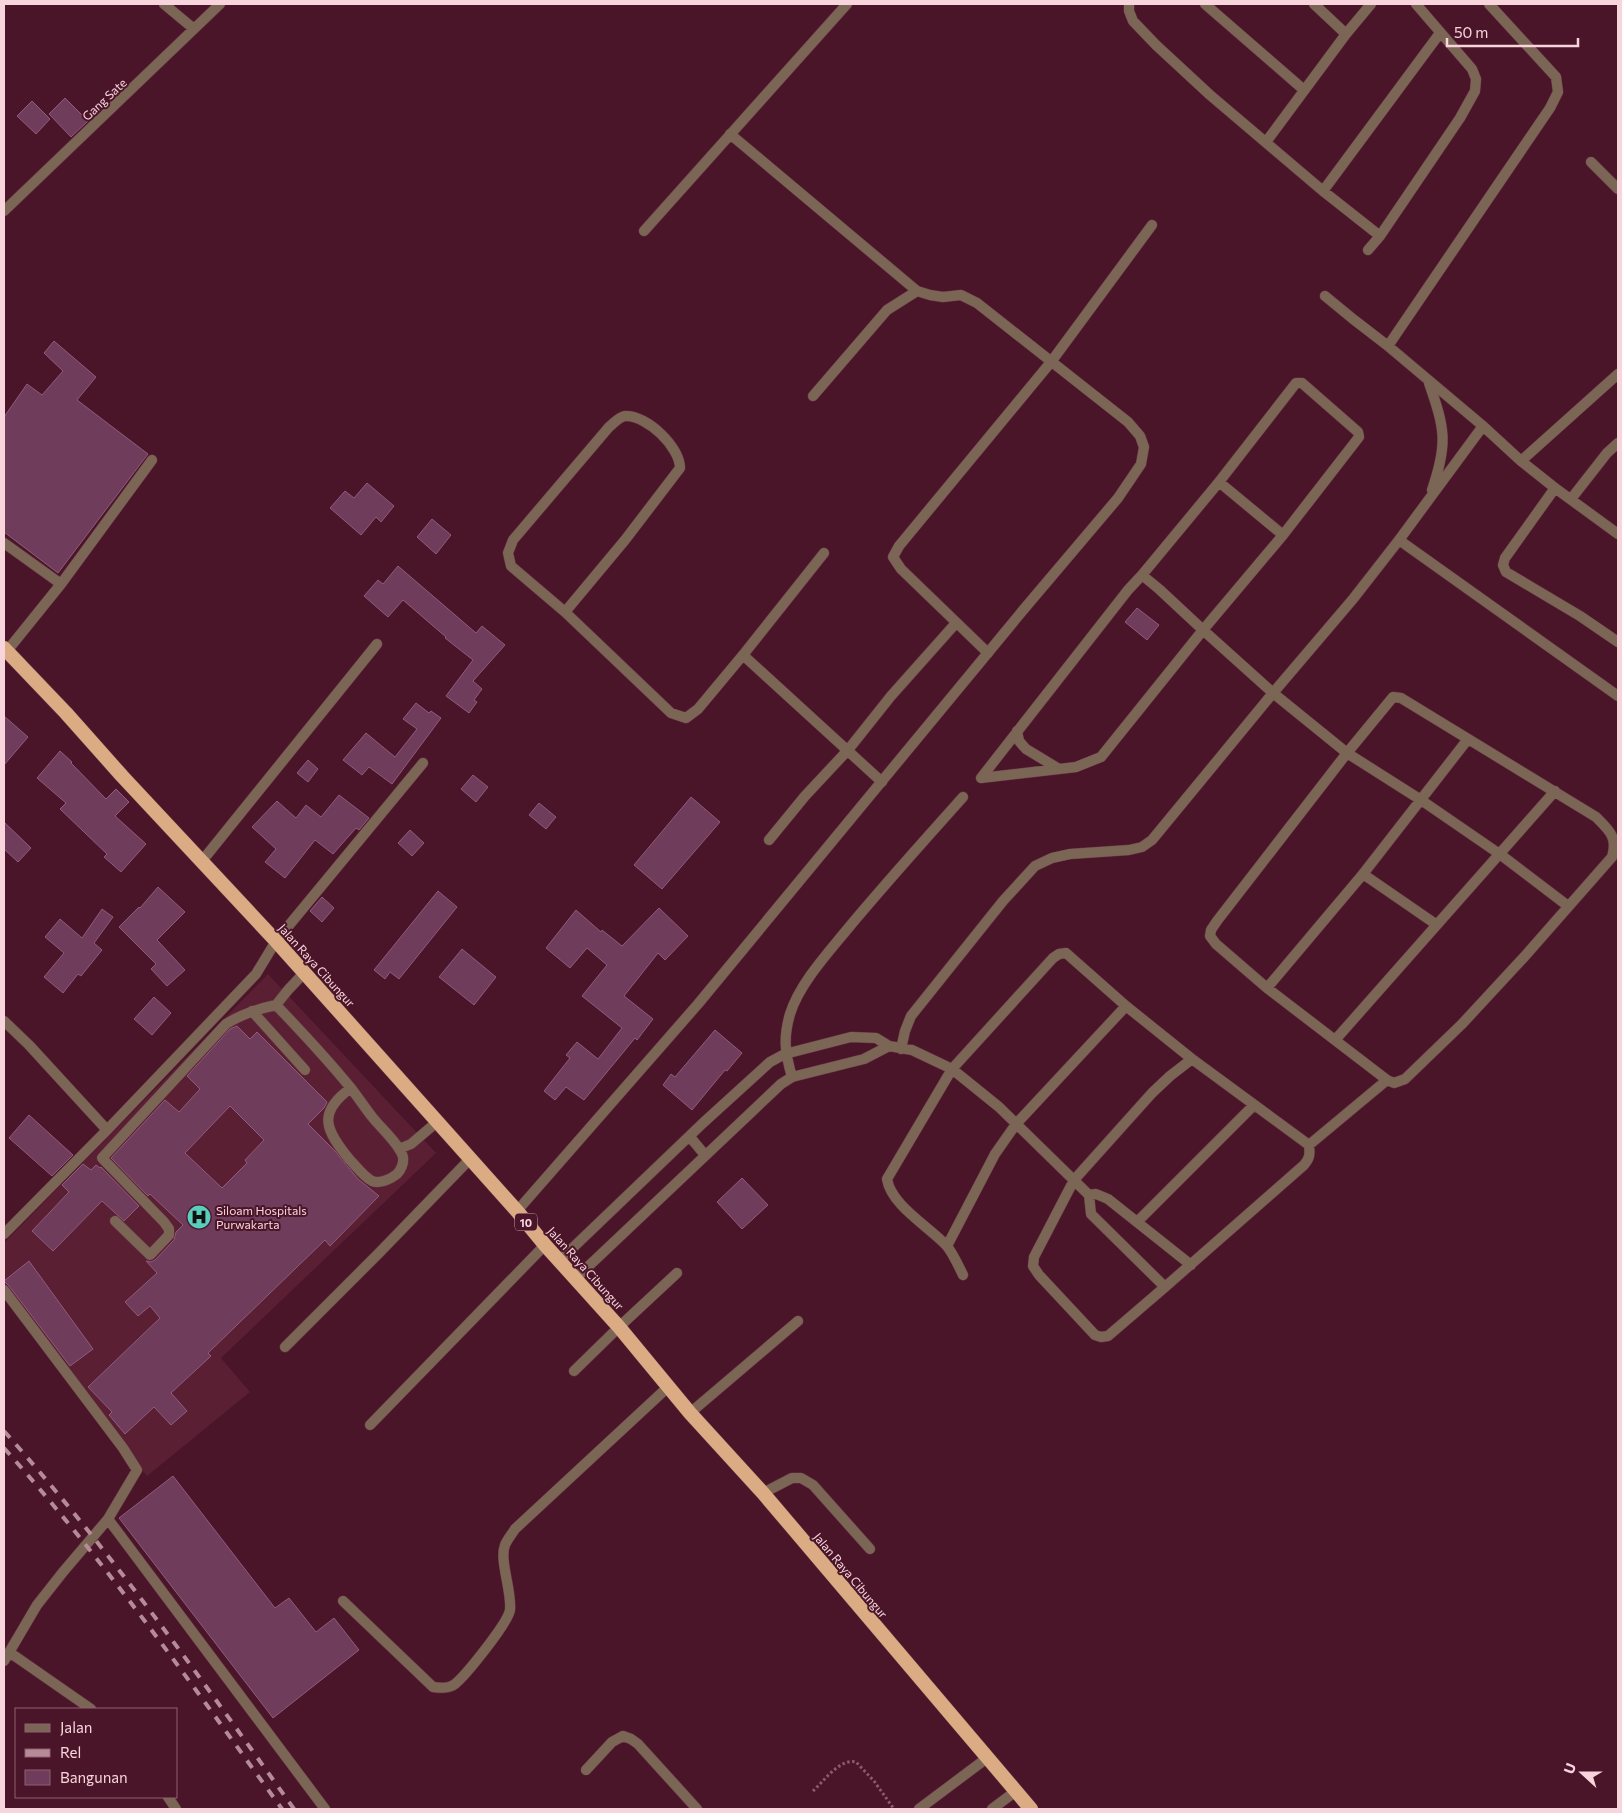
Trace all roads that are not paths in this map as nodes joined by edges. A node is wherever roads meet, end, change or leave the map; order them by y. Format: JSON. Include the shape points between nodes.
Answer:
{"nodes":[{"id":1,"x":164,"y":4,"type":"edge"},
{"id":2,"x":220,"y":4,"type":"edge"},
{"id":3,"x":847,"y":4,"type":"edge"},
{"id":4,"x":1129,"y":4,"type":"edge"},
{"id":5,"x":1205,"y":4,"type":"edge"},
{"id":6,"x":1314,"y":4,"type":"edge"},
{"id":7,"x":1371,"y":4,"type":"edge"},
{"id":8,"x":1416,"y":4,"type":"edge"},
{"id":9,"x":1489,"y":4,"type":"edge"},
{"id":10,"x":194,"y":29,"type":"junction"},
{"id":11,"x":1440,"y":33,"type":"junction"},
{"id":12,"x":1346,"y":34,"type":"junction"},
{"id":13,"x":1304,"y":90,"type":"junction"},
{"id":14,"x":730,"y":134,"type":"junction"},
{"id":15,"x":1266,"y":142,"type":"junction"},
{"id":16,"x":1591,"y":162,"type":"dead end"},
{"id":17,"x":1618,"y":189,"type":"edge"},
{"id":18,"x":1323,"y":191,"type":"junction"},
{"id":19,"x":4,"y":211,"type":"edge"},
{"id":20,"x":1152,"y":226,"type":"dead end"},
{"id":21,"x":644,"y":231,"type":"dead end"},
{"id":22,"x":1380,"y":236,"type":"junction"},
{"id":23,"x":1368,"y":250,"type":"dead end"},
{"id":24,"x":917,"y":291,"type":"junction"},
{"id":25,"x":1325,"y":296,"type":"dead end"},
{"id":26,"x":1388,"y":346,"type":"junction"},
{"id":27,"x":1051,"y":362,"type":"junction"},
{"id":28,"x":1618,"y":374,"type":"edge"},
{"id":29,"x":1429,"y":382,"type":"junction"},
{"id":30,"x":813,"y":396,"type":"dead end"},
{"id":31,"x":1483,"y":426,"type":"junction"},
{"id":32,"x":1618,"y":443,"type":"edge"},
{"id":33,"x":152,"y":460,"type":"dead end"},
{"id":34,"x":1521,"y":460,"type":"junction"},
{"id":35,"x":1219,"y":482,"type":"junction"},
{"id":36,"x":1555,"y":488,"type":"junction"},
{"id":37,"x":1430,"y":499,"type":"junction"},
{"id":38,"x":1571,"y":499,"type":"junction"},
{"id":39,"x":1618,"y":534,"type":"edge"},
{"id":40,"x":1283,"y":535,"type":"junction"},
{"id":41,"x":1399,"y":540,"type":"junction"},
{"id":42,"x":4,"y":543,"type":"edge"},
{"id":43,"x":824,"y":553,"type":"dead end"},
{"id":44,"x":1142,"y":575,"type":"junction"},
{"id":45,"x":61,"y":584,"type":"junction"},
{"id":46,"x":566,"y":612,"type":"junction"},
{"id":47,"x":956,"y":623,"type":"junction"},
{"id":48,"x":1203,"y":630,"type":"junction"},
{"id":49,"x":1618,"y":642,"type":"edge"},
{"id":50,"x":377,"y":644,"type":"dead end"},
{"id":51,"x":5,"y":650,"type":"edge"},
{"id":52,"x":988,"y":653,"type":"junction"},
{"id":53,"x":743,"y":655,"type":"junction"},
{"id":54,"x":1273,"y":693,"type":"junction"},
{"id":55,"x":1618,"y":696,"type":"edge"},
{"id":56,"x":1017,"y":731,"type":"junction"},
{"id":57,"x":1468,"y":739,"type":"junction"},
{"id":58,"x":848,"y":750,"type":"junction"},
{"id":59,"x":1347,"y":753,"type":"junction"},
{"id":60,"x":423,"y":763,"type":"dead end"},
{"id":61,"x":1058,"y":769,"type":"junction"},
{"id":62,"x":882,"y":782,"type":"junction"},
{"id":63,"x":1555,"y":791,"type":"junction"},
{"id":64,"x":963,"y":798,"type":"dead end"},
{"id":65,"x":1421,"y":800,"type":"junction"},
{"id":66,"x":770,"y":840,"type":"dead end"},
{"id":67,"x":1500,"y":855,"type":"junction"},
{"id":68,"x":202,"y":861,"type":"junction"},
{"id":69,"x":1363,"y":874,"type":"junction"},
{"id":70,"x":1568,"y":906,"type":"junction"},
{"id":71,"x":1437,"y":924,"type":"junction"},
{"id":72,"x":276,"y":941,"type":"junction"},
{"id":73,"x":304,"y":973,"type":"junction"},
{"id":74,"x":1268,"y":988,"type":"junction"},
{"id":75,"x":276,"y":1005,"type":"junction"},
{"id":76,"x":1126,"y":1006,"type":"junction"},
{"id":77,"x":252,"y":1010,"type":"junction"},
{"id":78,"x":4,"y":1021,"type":"edge"},
{"id":79,"x":1336,"y":1039,"type":"junction"},
{"id":80,"x":889,"y":1046,"type":"junction"},
{"id":81,"x":901,"y":1048,"type":"junction"},
{"id":82,"x":785,"y":1054,"type":"junction"},
{"id":83,"x":1192,"y":1059,"type":"junction"},
{"id":84,"x":952,"y":1069,"type":"junction"},
{"id":85,"x":305,"y":1070,"type":"dead end"},
{"id":86,"x":792,"y":1077,"type":"junction"},
{"id":87,"x":1388,"y":1080,"type":"junction"},
{"id":88,"x":350,"y":1088,"type":"junction"},
{"id":89,"x":1254,"y":1105,"type":"junction"},
{"id":90,"x":437,"y":1122,"type":"junction"},
{"id":91,"x":1016,"y":1124,"type":"junction"},
{"id":92,"x":107,"y":1130,"type":"junction"},
{"id":93,"x":690,"y":1137,"type":"junction"},
{"id":94,"x":1309,"y":1145,"type":"junction"},
{"id":95,"x":398,"y":1149,"type":"junction"},
{"id":96,"x":705,"y":1155,"type":"junction"},
{"id":97,"x":470,"y":1159,"type":"junction"},
{"id":98,"x":1074,"y":1180,"type":"junction"},
{"id":99,"x":1089,"y":1195,"type":"junction"},
{"id":100,"x":517,"y":1211,"type":"junction"},
{"id":101,"x":115,"y":1221,"type":"dead end"},
{"id":102,"x":1137,"y":1222,"type":"junction"},
{"id":103,"x":4,"y":1234,"type":"edge"},
{"id":104,"x":545,"y":1246,"type":"junction"},
{"id":105,"x":947,"y":1246,"type":"junction"},
{"id":106,"x":559,"y":1261,"type":"junction"},
{"id":107,"x":1191,"y":1265,"type":"junction"},
{"id":108,"x":677,"y":1273,"type":"dead end"},
{"id":109,"x":963,"y":1275,"type":"dead end"},
{"id":110,"x":576,"y":1278,"type":"junction"},
{"id":111,"x":1165,"y":1287,"type":"junction"},
{"id":112,"x":4,"y":1290,"type":"edge"},
{"id":113,"x":798,"y":1321,"type":"dead end"},
{"id":114,"x":619,"y":1327,"type":"junction"},
{"id":115,"x":284,"y":1347,"type":"dead end"},
{"id":116,"x":574,"y":1371,"type":"dead end"},
{"id":117,"x":668,"y":1387,"type":"junction"},
{"id":118,"x":690,"y":1413,"type":"junction"},
{"id":119,"x":370,"y":1426,"type":"dead end"},
{"id":120,"x":763,"y":1494,"type":"junction"},
{"id":121,"x":108,"y":1519,"type":"junction"},
{"id":122,"x":870,"y":1549,"type":"dead end"},
{"id":123,"x":343,"y":1602,"type":"dead end"},
{"id":124,"x":6,"y":1656,"type":"edge"},
{"id":125,"x":89,"y":1708,"type":"edge"},
{"id":126,"x":987,"y":1758,"type":"junction"},
{"id":127,"x":586,"y":1770,"type":"dead end"},
{"id":128,"x":1016,"y":1791,"type":"junction"},
{"id":129,"x":169,"y":1798,"type":"edge"},
{"id":130,"x":176,"y":1809,"type":"edge"},
{"id":131,"x":325,"y":1809,"type":"edge"},
{"id":132,"x":697,"y":1809,"type":"edge"},
{"id":133,"x":919,"y":1809,"type":"edge"},
{"id":134,"x":992,"y":1809,"type":"edge"},
{"id":135,"x":1032,"y":1809,"type":"edge"}],
"edges":[{"from":1,"to":10,"type":"street"},
{"from":2,"to":10,"type":"street","name":"Gang Sate"},
{"from":3,"to":14,"type":"street"},
{"from":4,"to":15,"type":"street","via":[[1134,22],[1156,45]]},
{"from":5,"to":13,"type":"street"},
{"from":6,"to":12,"type":"street"},
{"from":7,"to":12,"type":"street"},
{"from":8,"to":11,"type":"street"},
{"from":9,"to":26,"type":"street","via":[[1556,77],[1558,92]]},
{"from":10,"to":19,"type":"street","name":"Gang Sate"},
{"from":11,"to":18,"type":"street"},
{"from":11,"to":22,"type":"street","via":[[1472,69],[1475,90],[1460,118]]},
{"from":12,"to":13,"type":"street"},
{"from":13,"to":15,"type":"street"},
{"from":14,"to":21,"type":"street"},
{"from":14,"to":24,"type":"street"},
{"from":15,"to":18,"type":"street"},
{"from":16,"to":17,"type":"street"},
{"from":18,"to":22,"type":"street"},
{"from":20,"to":27,"type":"street"},
{"from":22,"to":23,"type":"street"},
{"from":24,"to":27,"type":"street","via":[[930,295],[961,295],[977,303]]},
{"from":24,"to":30,"type":"street","via":[[887,310]]},
{"from":25,"to":26,"type":"street"},
{"from":26,"to":29,"type":"street"},
{"from":27,"to":47,"type":"street","via":[[899,546],[894,557],[901,569]]},
{"from":27,"to":52,"type":"street","via":[[1128,422],[1140,436],[1144,447],[1140,464],[1118,498]]},
{"from":28,"to":34,"type":"street"},
{"from":29,"to":31,"type":"street"},
{"from":29,"to":37,"type":"street","via":[[1443,428],[1441,463]]},
{"from":31,"to":34,"type":"street"},
{"from":31,"to":37,"type":"street"},
{"from":32,"to":38,"type":"street"},
{"from":33,"to":45,"type":"street"},
{"from":34,"to":36,"type":"street"},
{"from":35,"to":40,"type":"street"},
{"from":35,"to":40,"type":"street","via":[[1296,383],[1302,384],[1356,430],[1359,437]]},
{"from":35,"to":44,"type":"street"},
{"from":36,"to":38,"type":"street"},
{"from":36,"to":49,"type":"street","via":[[1505,558],[1503,566],[1506,572]]},
{"from":37,"to":41,"type":"street"},
{"from":38,"to":39,"type":"street"},
{"from":40,"to":48,"type":"street"},
{"from":41,"to":54,"type":"street"},
{"from":41,"to":55,"type":"street"},
{"from":42,"to":45,"type":"street"},
{"from":43,"to":53,"type":"street"},
{"from":44,"to":48,"type":"street"},
{"from":44,"to":56,"type":"street"},
{"from":45,"to":51,"type":"street"},
{"from":46,"to":46,"type":"street","via":[[680,468],[680,460],[673,448],[654,427],[636,417],[623,416],[609,427],[513,540],[508,554],[511,566]]},
{"from":46,"to":53,"type":"street","via":[[671,713],[686,718],[698,709]]},
{"from":47,"to":52,"type":"street"},
{"from":47,"to":58,"type":"street"},
{"from":48,"to":54,"type":"street"},
{"from":48,"to":61,"type":"street","via":[[1101,757],[1076,767]]},
{"from":50,"to":68,"type":"street"},
{"from":51,"to":68,"type":"highway","name":"Jalan Raya Cibungur","number":"10"},
{"from":52,"to":62,"type":"street"},
{"from":53,"to":58,"type":"street"},
{"from":54,"to":59,"type":"street"},
{"from":54,"to":81,"type":"street","via":[[1152,840],[1129,850],[1070,854],[1035,866],[911,1016]]},
{"from":56,"to":61,"type":"street","via":[[1019,741],[1026,749]]},
{"from":56,"to":61,"type":"street","via":[[981,778]]},
{"from":57,"to":59,"type":"street","via":[[1401,698],[1393,697]]},
{"from":57,"to":63,"type":"street"},
{"from":57,"to":65,"type":"street"},
{"from":58,"to":62,"type":"street"},
{"from":58,"to":66,"type":"street"},
{"from":59,"to":65,"type":"street"},
{"from":59,"to":74,"type":"street","via":[[1211,930],[1210,936],[1216,944]]},
{"from":60,"to":72,"type":"street"},
{"from":62,"to":100,"type":"street","via":[[698,1004]]},
{"from":63,"to":67,"type":"street"},
{"from":63,"to":70,"type":"street","via":[[1596,817],[1614,839],[1612,857]]},
{"from":64,"to":82,"type":"street","via":[[826,955],[797,997],[788,1023]]},
{"from":65,"to":67,"type":"street"},
{"from":65,"to":69,"type":"street"},
{"from":67,"to":70,"type":"street"},
{"from":67,"to":71,"type":"street"},
{"from":68,"to":72,"type":"highway","name":"Jalan Raya Cibungur","number":"10"},
{"from":69,"to":71,"type":"street"},
{"from":69,"to":74,"type":"street"},
{"from":70,"to":87,"type":"street","via":[[1462,1024],[1405,1079],[1394,1083]]},
{"from":71,"to":79,"type":"street"},
{"from":72,"to":73,"type":"highway","name":"Jalan Raya Cibungur","number":"10"},
{"from":72,"to":92,"type":"street","via":[[256,974]]},
{"from":73,"to":75,"type":"street"},
{"from":73,"to":90,"type":"highway","name":"Jalan Raya Cibungur","number":"10"},
{"from":74,"to":79,"type":"street"},
{"from":75,"to":77,"type":"street"},
{"from":75,"to":88,"type":"street"},
{"from":76,"to":83,"type":"street"},
{"from":76,"to":84,"type":"street","via":[[1066,953],[1059,954]]},
{"from":76,"to":91,"type":"street"},
{"from":77,"to":85,"type":"street"},
{"from":77,"to":101,"type":"street","via":[[226,1024],[102,1158],[164,1222],[169,1236],[150,1255]]},
{"from":78,"to":92,"type":"street"},
{"from":79,"to":87,"type":"street"},
{"from":80,"to":81,"type":"street"},
{"from":80,"to":82,"type":"street","via":[[876,1038],[850,1037]]},
{"from":80,"to":86,"type":"street","via":[[864,1059]]},
{"from":81,"to":84,"type":"street"},
{"from":82,"to":86,"type":"street"},
{"from":82,"to":93,"type":"street","via":[[770,1062]]},
{"from":83,"to":89,"type":"street"},
{"from":83,"to":98,"type":"street","via":[[1152,1093]]},
{"from":84,"to":91,"type":"street","via":[[971,1082]]},
{"from":84,"to":105,"type":"street","via":[[887,1179],[888,1189],[896,1198]]},
{"from":86,"to":96,"type":"street"},
{"from":87,"to":94,"type":"street"},
{"from":88,"to":95,"type":"street"},
{"from":88,"to":95,"type":"street","via":[[337,1098],[329,1112],[330,1131],[343,1152],[364,1175],[381,1182],[396,1175],[403,1166],[403,1157]]},
{"from":89,"to":94,"type":"street"},
{"from":89,"to":102,"type":"street"},
{"from":90,"to":95,"type":"street","via":[[411,1144]]},
{"from":90,"to":97,"type":"highway","name":"Jalan Raya Cibungur","number":"10"},
{"from":91,"to":98,"type":"street"},
{"from":91,"to":105,"type":"street","via":[[995,1154]]},
{"from":92,"to":103,"type":"street"},
{"from":93,"to":96,"type":"street"},
{"from":93,"to":106,"type":"street"},
{"from":94,"to":107,"type":"street","via":[[1309,1159],[1304,1165]]},
{"from":96,"to":110,"type":"street"},
{"from":97,"to":100,"type":"highway","name":"Jalan Raya Cibungur","number":"10"},
{"from":97,"to":115,"type":"street"},
{"from":98,"to":99,"type":"street"},
{"from":98,"to":111,"type":"street","via":[[1034,1258],[1033,1266],[1038,1275],[1095,1335],[1101,1337],[1108,1336]]},
{"from":99,"to":102,"type":"street","via":[[1108,1198]]},
{"from":99,"to":111,"type":"street","via":[[1091,1214]]},
{"from":100,"to":104,"type":"highway","name":"Jalan Raya Cibungur","number":"10"},
{"from":102,"to":107,"type":"street"},
{"from":104,"to":106,"type":"highway","name":"Jalan Raya Cibungur","number":"10"},
{"from":104,"to":119,"type":"street"},
{"from":105,"to":109,"type":"street"},
{"from":106,"to":110,"type":"highway","name":"Jalan Raya Cibungur","number":"10"},
{"from":107,"to":111,"type":"street"},
{"from":108,"to":114,"type":"street"},
{"from":110,"to":114,"type":"highway","name":"Jalan Raya Cibungur","number":"10"},
{"from":112,"to":121,"type":"street","via":[[136,1468],[136,1474]]},
{"from":113,"to":118,"type":"street"},
{"from":114,"to":116,"type":"street"},
{"from":114,"to":117,"type":"highway","name":"Jalan Raya Cibungur","number":"10"},
{"from":117,"to":118,"type":"highway","name":"Jalan Raya Cibungur","number":"10"},
{"from":117,"to":123,"type":"street","via":[[515,1529],[504,1546],[510,1612],[495,1638],[454,1685],[443,1689],[433,1687]]},
{"from":118,"to":120,"type":"highway","name":"Jalan Raya Cibungur","number":"10"},
{"from":120,"to":122,"type":"street","via":[[792,1478],[801,1478],[813,1485]]},
{"from":120,"to":126,"type":"highway","name":"Jalan Raya Cibungur","number":"10"},
{"from":121,"to":124,"type":"street","via":[[36,1605]]},
{"from":121,"to":131,"type":"street"},
{"from":124,"to":125,"type":"street"},
{"from":126,"to":128,"type":"highway","name":"Jalan Raya Cibungur","number":"10"},
{"from":126,"to":133,"type":"street"},
{"from":127,"to":132,"type":"street","via":[[612,1742],[623,1736],[638,1744]]},
{"from":128,"to":134,"type":"street"},
{"from":128,"to":135,"type":"highway","name":"Jalan Raya Cibungur","number":"10"},
{"from":129,"to":130,"type":"street"}]}
